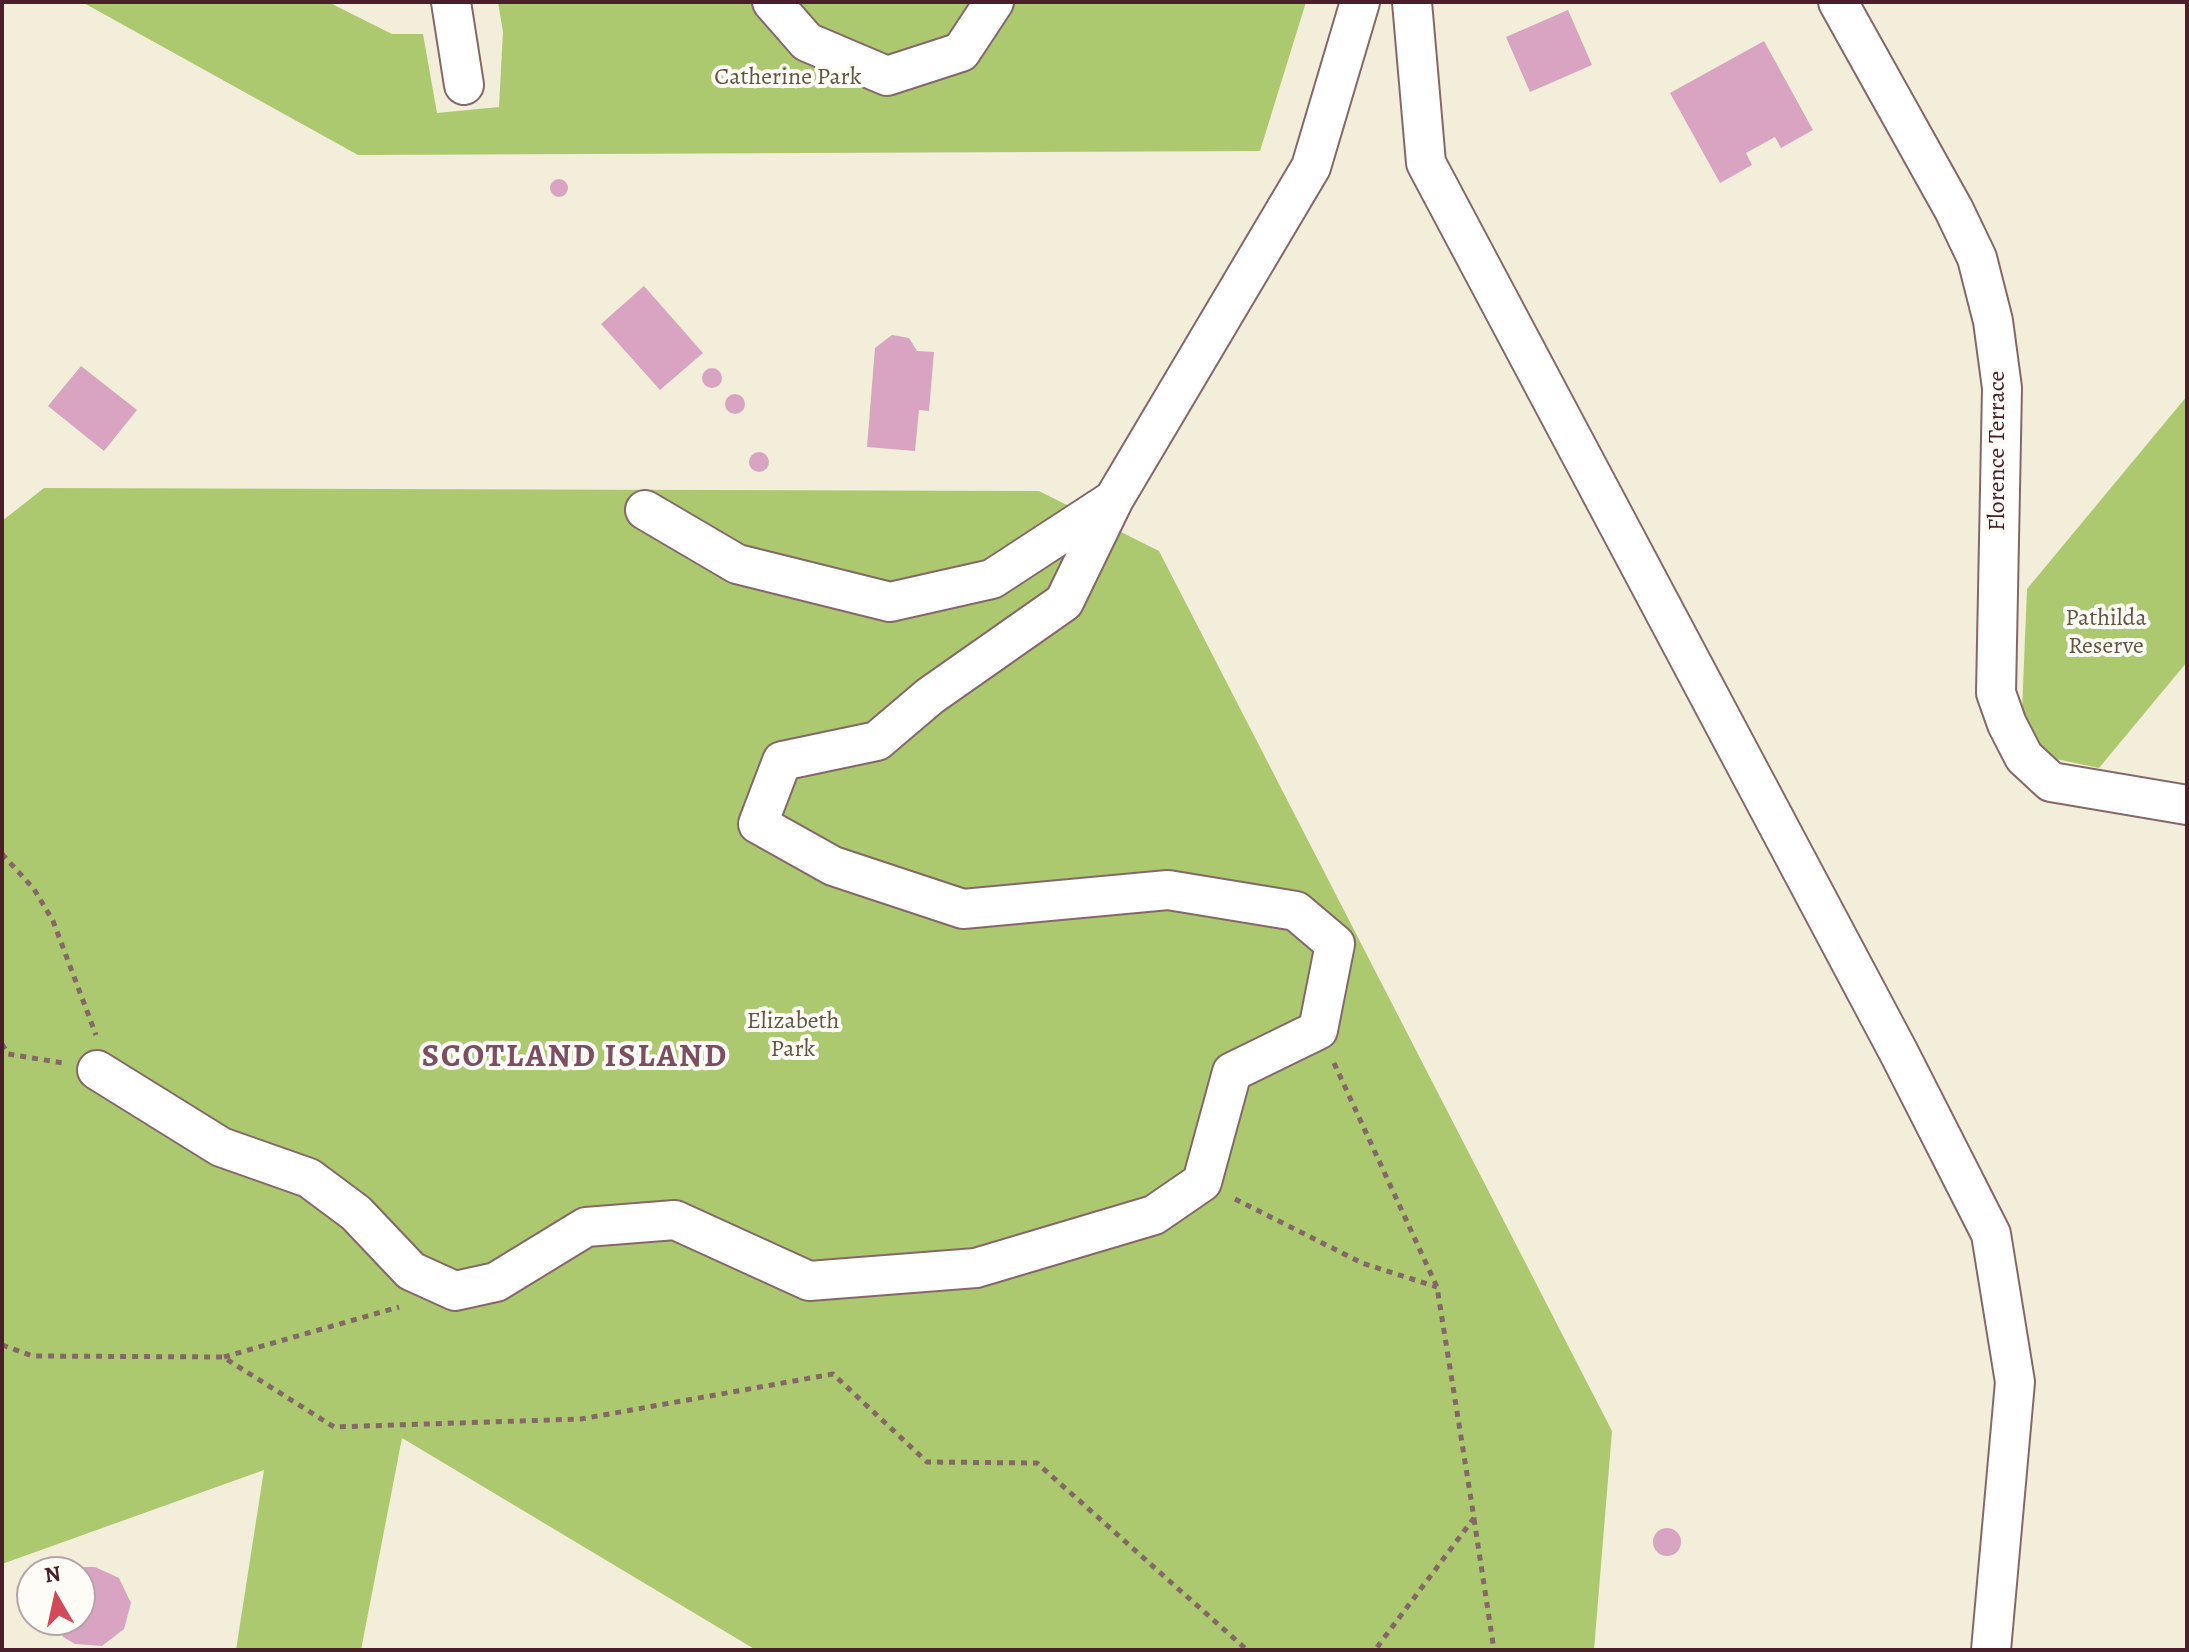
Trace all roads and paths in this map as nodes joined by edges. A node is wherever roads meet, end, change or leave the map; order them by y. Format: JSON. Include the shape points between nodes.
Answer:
{"nodes":[{"id":1,"x":451,"y":2,"type":"edge"},
{"id":2,"x":772,"y":2,"type":"edge"},
{"id":3,"x":994,"y":2,"type":"edge"},
{"id":4,"x":1360,"y":2,"type":"edge"},
{"id":5,"x":1412,"y":2,"type":"edge"},
{"id":6,"x":1838,"y":2,"type":"edge"},
{"id":7,"x":464,"y":85,"type":"dead end"},
{"id":8,"x":1114,"y":499,"type":"junction"},
{"id":9,"x":645,"y":510,"type":"dead end"},
{"id":10,"x":2187,"y":805,"type":"edge"},
{"id":11,"x":2,"y":854,"type":"edge"},
{"id":12,"x":1318,"y":1030,"type":"junction"},
{"id":13,"x":2,"y":1044,"type":"edge"},
{"id":14,"x":97,"y":1070,"type":"junction"},
{"id":15,"x":1202,"y":1182,"type":"junction"},
{"id":16,"x":1437,"y":1287,"type":"junction"},
{"id":17,"x":455,"y":1291,"type":"junction"},
{"id":18,"x":2,"y":1345,"type":"edge"},
{"id":19,"x":223,"y":1357,"type":"junction"},
{"id":20,"x":1474,"y":1518,"type":"junction"},
{"id":21,"x":1247,"y":1650,"type":"edge"},
{"id":22,"x":1375,"y":1650,"type":"edge"},
{"id":23,"x":1494,"y":1650,"type":"edge"},
{"id":24,"x":1991,"y":1650,"type":"edge"}],
"edges":[{"from":1,"to":7,"type":"street"},
{"from":2,"to":3,"type":"street","via":[[807,42],[887,76],[961,52]]},
{"from":4,"to":8,"type":"street","via":[[1311,167]]},
{"from":5,"to":24,"type":"street","via":[[1426,163],[1991,1234],[2015,1382]]},
{"from":6,"to":10,"type":"street","name":"Florence Terrace","via":[[1960,222],[1977,258],[1993,321],[2002,388],[1996,693],[2007,724],[2024,757],[2051,782]]},
{"from":8,"to":9,"type":"street","via":[[992,579],[890,602],[737,564]]},
{"from":8,"to":12,"type":"street","via":[[1064,602],[930,696],[877,741],[782,761],[758,824],[833,866],[963,909],[1168,890],[1296,911],[1335,944]]},
{"from":11,"to":14,"type":"path","via":[[34,889],[53,921],[96,1035]]},
{"from":12,"to":15,"type":"street","via":[[1232,1072]]},
{"from":12,"to":16,"type":"path"},
{"from":13,"to":14,"type":"path","via":[[8,1054]]},
{"from":14,"to":17,"type":"street","via":[[221,1147],[309,1178],[356,1213],[411,1271]]},
{"from":15,"to":16,"type":"path","via":[[1362,1263]]},
{"from":15,"to":17,"type":"street","via":[[1154,1215],[976,1268],[809,1281],[675,1220],[586,1227],[496,1282]]},
{"from":16,"to":20,"type":"path"},
{"from":17,"to":19,"type":"path"},
{"from":18,"to":19,"type":"path","via":[[33,1356]]},
{"from":19,"to":21,"type":"path","via":[[334,1427],[581,1419],[833,1374],[927,1462],[1037,1463]]},
{"from":20,"to":22,"type":"path"},
{"from":20,"to":23,"type":"path"}]}
